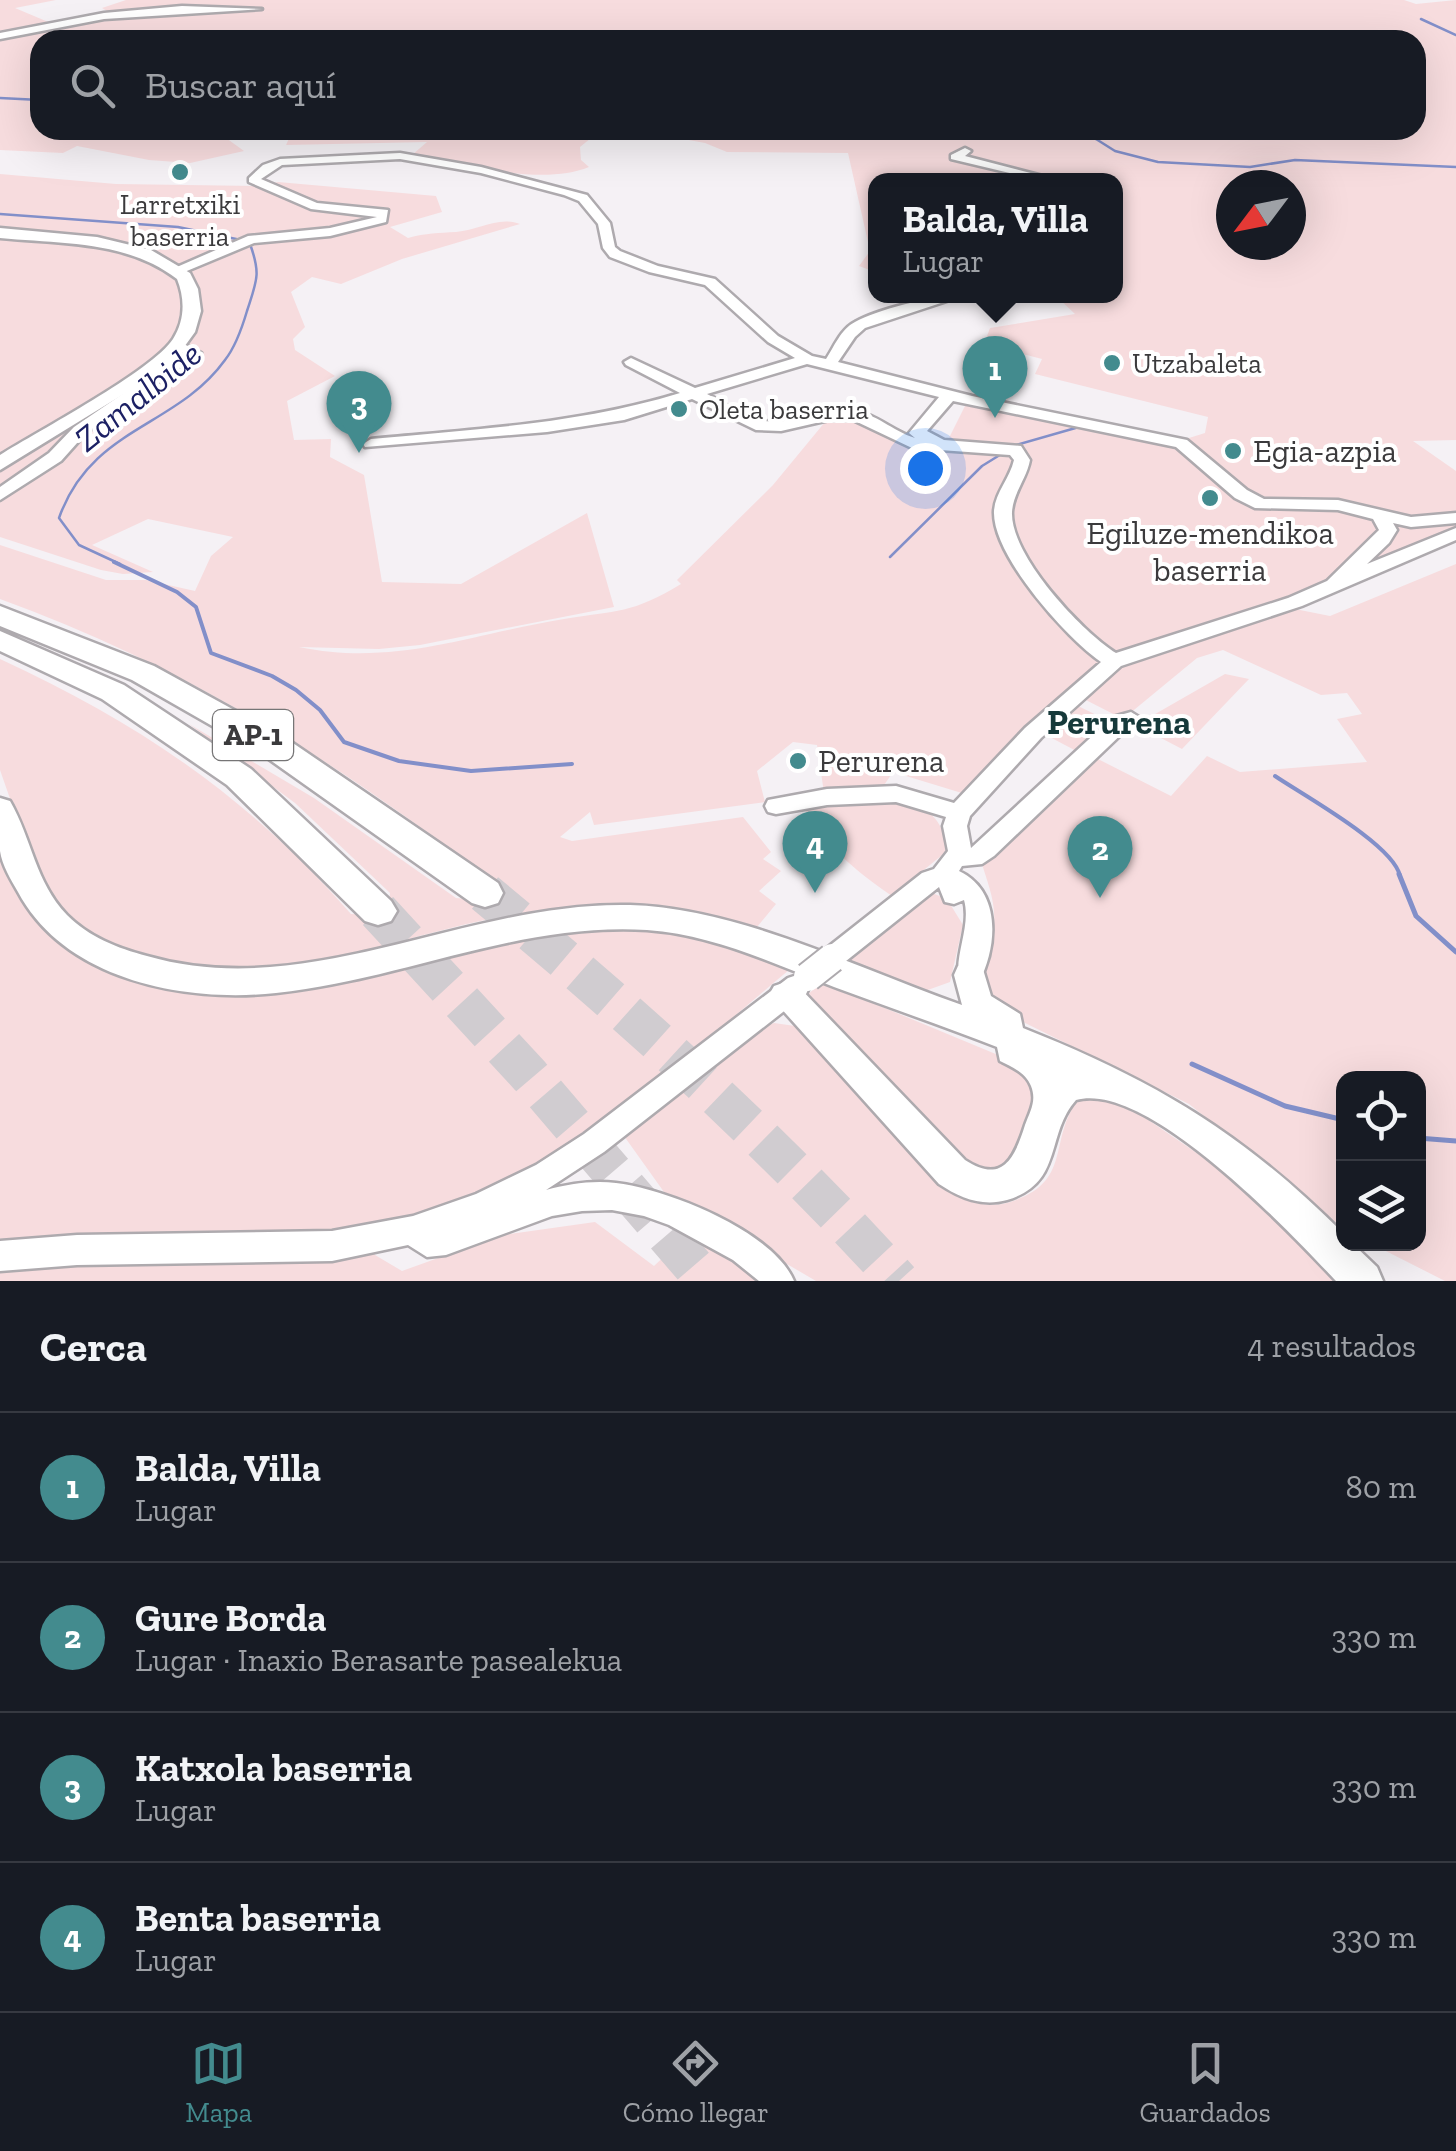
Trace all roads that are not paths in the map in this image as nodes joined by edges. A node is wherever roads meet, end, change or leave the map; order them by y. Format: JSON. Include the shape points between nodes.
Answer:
{"nodes":[{"id":1,"x":207,"y":0,"type":"edge"},
{"id":2,"x":220,"y":6,"type":"junction"},
{"id":3,"x":258,"y":10,"type":"dead end"},
{"id":4,"x":30,"y":30,"type":"edge"},
{"id":5,"x":31,"y":30,"type":"edge"},
{"id":6,"x":0,"y":36,"type":"edge"},
{"id":7,"x":965,"y":151,"type":"dead end"},
{"id":8,"x":1023,"y":173,"type":"edge"},
{"id":9,"x":0,"y":234,"type":"edge"},
{"id":10,"x":178,"y":270,"type":"junction"},
{"id":11,"x":928,"y":303,"type":"edge"},
{"id":12,"x":180,"y":346,"type":"junction"},
{"id":13,"x":808,"y":358,"type":"junction"},
{"id":14,"x":630,"y":362,"type":"dead end"},
{"id":15,"x":830,"y":364,"type":"junction"},
{"id":16,"x":697,"y":395,"type":"junction"},
{"id":17,"x":950,"y":395,"type":"junction"},
{"id":18,"x":371,"y":444,"type":"dead end"},
{"id":19,"x":948,"y":446,"type":"junction"},
{"id":20,"x":0,"y":464,"type":"edge"},
{"id":21,"x":0,"y":495,"type":"edge"},
{"id":22,"x":1380,"y":515,"type":"junction"},
{"id":23,"x":1456,"y":518,"type":"edge"},
{"id":24,"x":1456,"y":533,"type":"edge"},
{"id":25,"x":1330,"y":588,"type":"junction"},
{"id":26,"x":0,"y":615,"type":"edge"},
{"id":27,"x":0,"y":640,"type":"edge"},
{"id":28,"x":1114,"y":661,"type":"junction"},
{"id":29,"x":1131,"y":719,"type":"dead end"},
{"id":30,"x":776,"y":806,"type":"dead end"},
{"id":31,"x":0,"y":808,"type":"edge"},
{"id":32,"x":959,"y":813,"type":"junction"},
{"id":33,"x":946,"y":879,"type":"junction"},
{"id":34,"x":485,"y":892,"type":"tunnel mouth"},
{"id":35,"x":378,"y":911,"type":"tunnel mouth"},
{"id":36,"x":973,"y":958,"type":"junction"},
{"id":37,"x":797,"y":986,"type":"junction"},
{"id":38,"x":910,"y":1001,"type":"junction"},
{"id":39,"x":1062,"y":1058,"type":"junction"},
{"id":40,"x":1122,"y":1086,"type":"junction"},
{"id":41,"x":1052,"y":1102,"type":"junction"},
{"id":42,"x":413,"y":1230,"type":"junction"},
{"id":43,"x":0,"y":1256,"type":"edge"},
{"id":44,"x":778,"y":1281,"type":"edge"},
{"id":45,"x":1363,"y":1281,"type":"edge"}],
"edges":[{"from":1,"to":2,"type":"street"},
{"from":2,"to":3,"type":"street"},
{"from":2,"to":5,"type":"street"},
{"from":4,"to":6,"type":"street"},
{"from":7,"to":8,"type":"street","via":[[956,157]]},
{"from":9,"to":10,"type":"main road","via":[[117,247]]},
{"from":10,"to":12,"type":"main road","via":[[192,303]]},
{"from":10,"to":13,"type":"street","via":[[252,239],[382,219],[384,213],[315,206],[253,180],[267,167],[290,160],[400,156],[577,194],[604,222],[615,254],[710,282],[773,339]]},
{"from":11,"to":15,"type":"street","via":[[852,330]]},
{"from":12,"to":20,"type":"main road"},
{"from":12,"to":21,"type":"street","via":[[194,353],[80,430],[55,457]]},
{"from":13,"to":15,"type":"street"},
{"from":13,"to":16,"type":"street"},
{"from":14,"to":16,"type":"street"},
{"from":15,"to":17,"type":"street"},
{"from":16,"to":18,"type":"street","via":[[582,422]]},
{"from":16,"to":19,"type":"street","via":[[756,425],[778,428],[855,415],[899,440]]},
{"from":17,"to":19,"type":"street","via":[[918,433]]},
{"from":17,"to":22,"type":"street","via":[[1181,443],[1261,504],[1338,505]]},
{"from":19,"to":28,"type":"street","via":[[1019,454],[1020,475],[1004,505],[1010,552],[1065,625]]},
{"from":22,"to":23,"type":"street","via":[[1411,522]]},
{"from":22,"to":25,"type":"street","via":[[1388,530],[1383,539]]},
{"from":24,"to":25,"type":"street"},
{"from":25,"to":28,"type":"street"},
{"from":26,"to":34,"type":"highway","number":"AP-1","via":[[144,672],[275,747]]},
{"from":27,"to":35,"type":"highway","number":"AP-1","via":[[114,692],[239,776]]},
{"from":28,"to":32,"type":"street"},
{"from":29,"to":33,"type":"street"},
{"from":30,"to":32,"type":"street","via":[[896,794]]},
{"from":31,"to":38,"type":"main road","via":[[28,884],[54,922],[94,952],[170,978],[222,984],[296,979],[536,924],[630,918],[722,931]]},
{"from":32,"to":33,"type":"street"},
{"from":33,"to":36,"type":"street","via":[[978,899],[983,916]]},
{"from":33,"to":37,"type":"street","bridge":true},
{"from":36,"to":38,"type":"main road","via":[[953,995]]},
{"from":36,"to":39,"type":"main road","via":[[970,988],[980,1009],[1041,1039]]},
{"from":37,"to":41,"type":"main road","via":[[964,1181],[996,1186],[1024,1175]]},
{"from":37,"to":42,"type":"street","via":[[546,1176]]},
{"from":38,"to":39,"type":"main road"},
{"from":38,"to":41,"type":"main road","via":[[1033,1061],[1046,1076]]},
{"from":39,"to":40,"type":"main road"},
{"from":40,"to":41,"type":"main road","via":[[1078,1083]]},
{"from":40,"to":45,"type":"main road","via":[[1244,1165]]},
{"from":42,"to":43,"type":"street","via":[[332,1246]]},
{"from":42,"to":44,"type":"street","via":[[427,1242],[446,1240],[562,1198],[617,1194],[703,1226],[768,1264]]}]}
